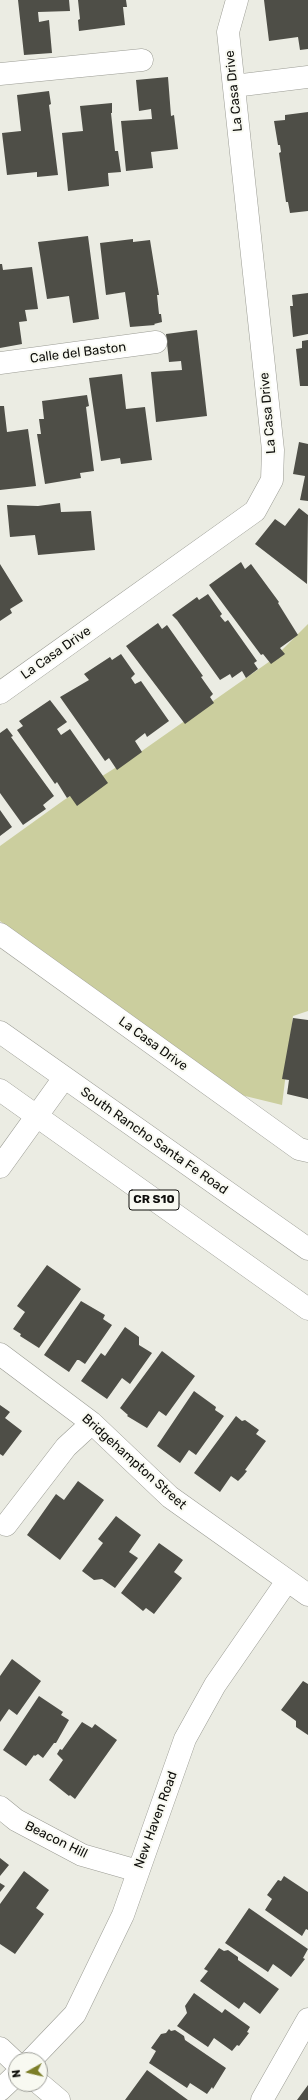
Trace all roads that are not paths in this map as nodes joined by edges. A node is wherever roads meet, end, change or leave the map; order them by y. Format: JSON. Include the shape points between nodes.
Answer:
{"nodes":[{"id":1,"x":237,"y":0,"type":"edge"},
{"id":2,"x":142,"y":60,"type":"dead end"},
{"id":3,"x":0,"y":74,"type":"edge"},
{"id":4,"x":308,"y":77,"type":"edge"},
{"id":5,"x":234,"y":86,"type":"junction"},
{"id":6,"x":156,"y":342,"type":"dead end"},
{"id":7,"x":0,"y":363,"type":"edge"},
{"id":8,"x":0,"y":693,"type":"edge"},
{"id":9,"x":0,"y":934,"type":"edge"},
{"id":10,"x":0,"y":1032,"type":"edge"},
{"id":11,"x":64,"y":1078,"type":"junction"},
{"id":12,"x":0,"y":1090,"type":"edge"},
{"id":13,"x":37,"y":1117,"type":"junction"},
{"id":14,"x":308,"y":1151,"type":"edge"},
{"id":15,"x":0,"y":1167,"type":"edge"},
{"id":16,"x":308,"y":1249,"type":"edge"},
{"id":17,"x":308,"y":1310,"type":"edge"},
{"id":18,"x":0,"y":1354,"type":"edge"},
{"id":19,"x":92,"y":1423,"type":"junction"},
{"id":20,"x":6,"y":1525,"type":"dead end"},
{"id":21,"x":287,"y":1582,"type":"junction"},
{"id":22,"x":308,"y":1595,"type":"edge"},
{"id":23,"x":0,"y":1807,"type":"edge"},
{"id":24,"x":138,"y":1871,"type":"junction"},
{"id":25,"x":308,"y":2020,"type":"edge"},
{"id":26,"x":0,"y":2048,"type":"edge"},
{"id":27,"x":39,"y":2052,"type":"edge"},
{"id":28,"x":8,"y":2056,"type":"edge"},
{"id":29,"x":8,"y":2082,"type":"edge"},
{"id":30,"x":0,"y":2090,"type":"edge"},
{"id":31,"x":48,"y":2091,"type":"edge"},
{"id":32,"x":59,"y":2100,"type":"edge"},
{"id":33,"x":262,"y":2100,"type":"edge"}],
"edges":[{"from":1,"to":5,"type":"street","name":"La Casa Drive","via":[[228,32]]},
{"from":2,"to":3,"type":"street"},
{"from":4,"to":5,"type":"street"},
{"from":5,"to":8,"type":"street","name":"La Casa Drive","via":[[273,450],[272,480],[255,511]]},
{"from":6,"to":7,"type":"street","name":"Calle del Baston"},
{"from":9,"to":14,"type":"street","name":"La Casa Drive","via":[[292,1145]]},
{"from":10,"to":11,"type":"street","name":"South Rancho Santa Fe Road"},
{"from":11,"to":13,"type":"street"},
{"from":11,"to":16,"type":"street","name":"South Rancho Santa Fe Road"},
{"from":12,"to":13,"type":"street","number":"CR S10"},
{"from":13,"to":15,"type":"street"},
{"from":13,"to":17,"type":"street","number":"CR S10"},
{"from":18,"to":19,"type":"street","name":"Bridgehampton Street"},
{"from":19,"to":20,"type":"street","via":[[66,1447]]},
{"from":19,"to":21,"type":"street","name":"Bridgehampton Street","via":[[170,1497]]},
{"from":21,"to":22,"type":"street","name":"Bridgehampton Street"},
{"from":21,"to":24,"type":"street","name":"New Haven Road","via":[[215,1685],[186,1739]]},
{"from":23,"to":24,"type":"street","name":"Beacon Hill","via":[[16,1820],[82,1855]]},
{"from":24,"to":27,"type":"street","name":"New Haven Road","via":[[123,1915],[75,2014]]},
{"from":25,"to":33,"type":"street"},
{"from":26,"to":28,"type":"street"},
{"from":29,"to":30,"type":"street"},
{"from":31,"to":32,"type":"street"}]}
